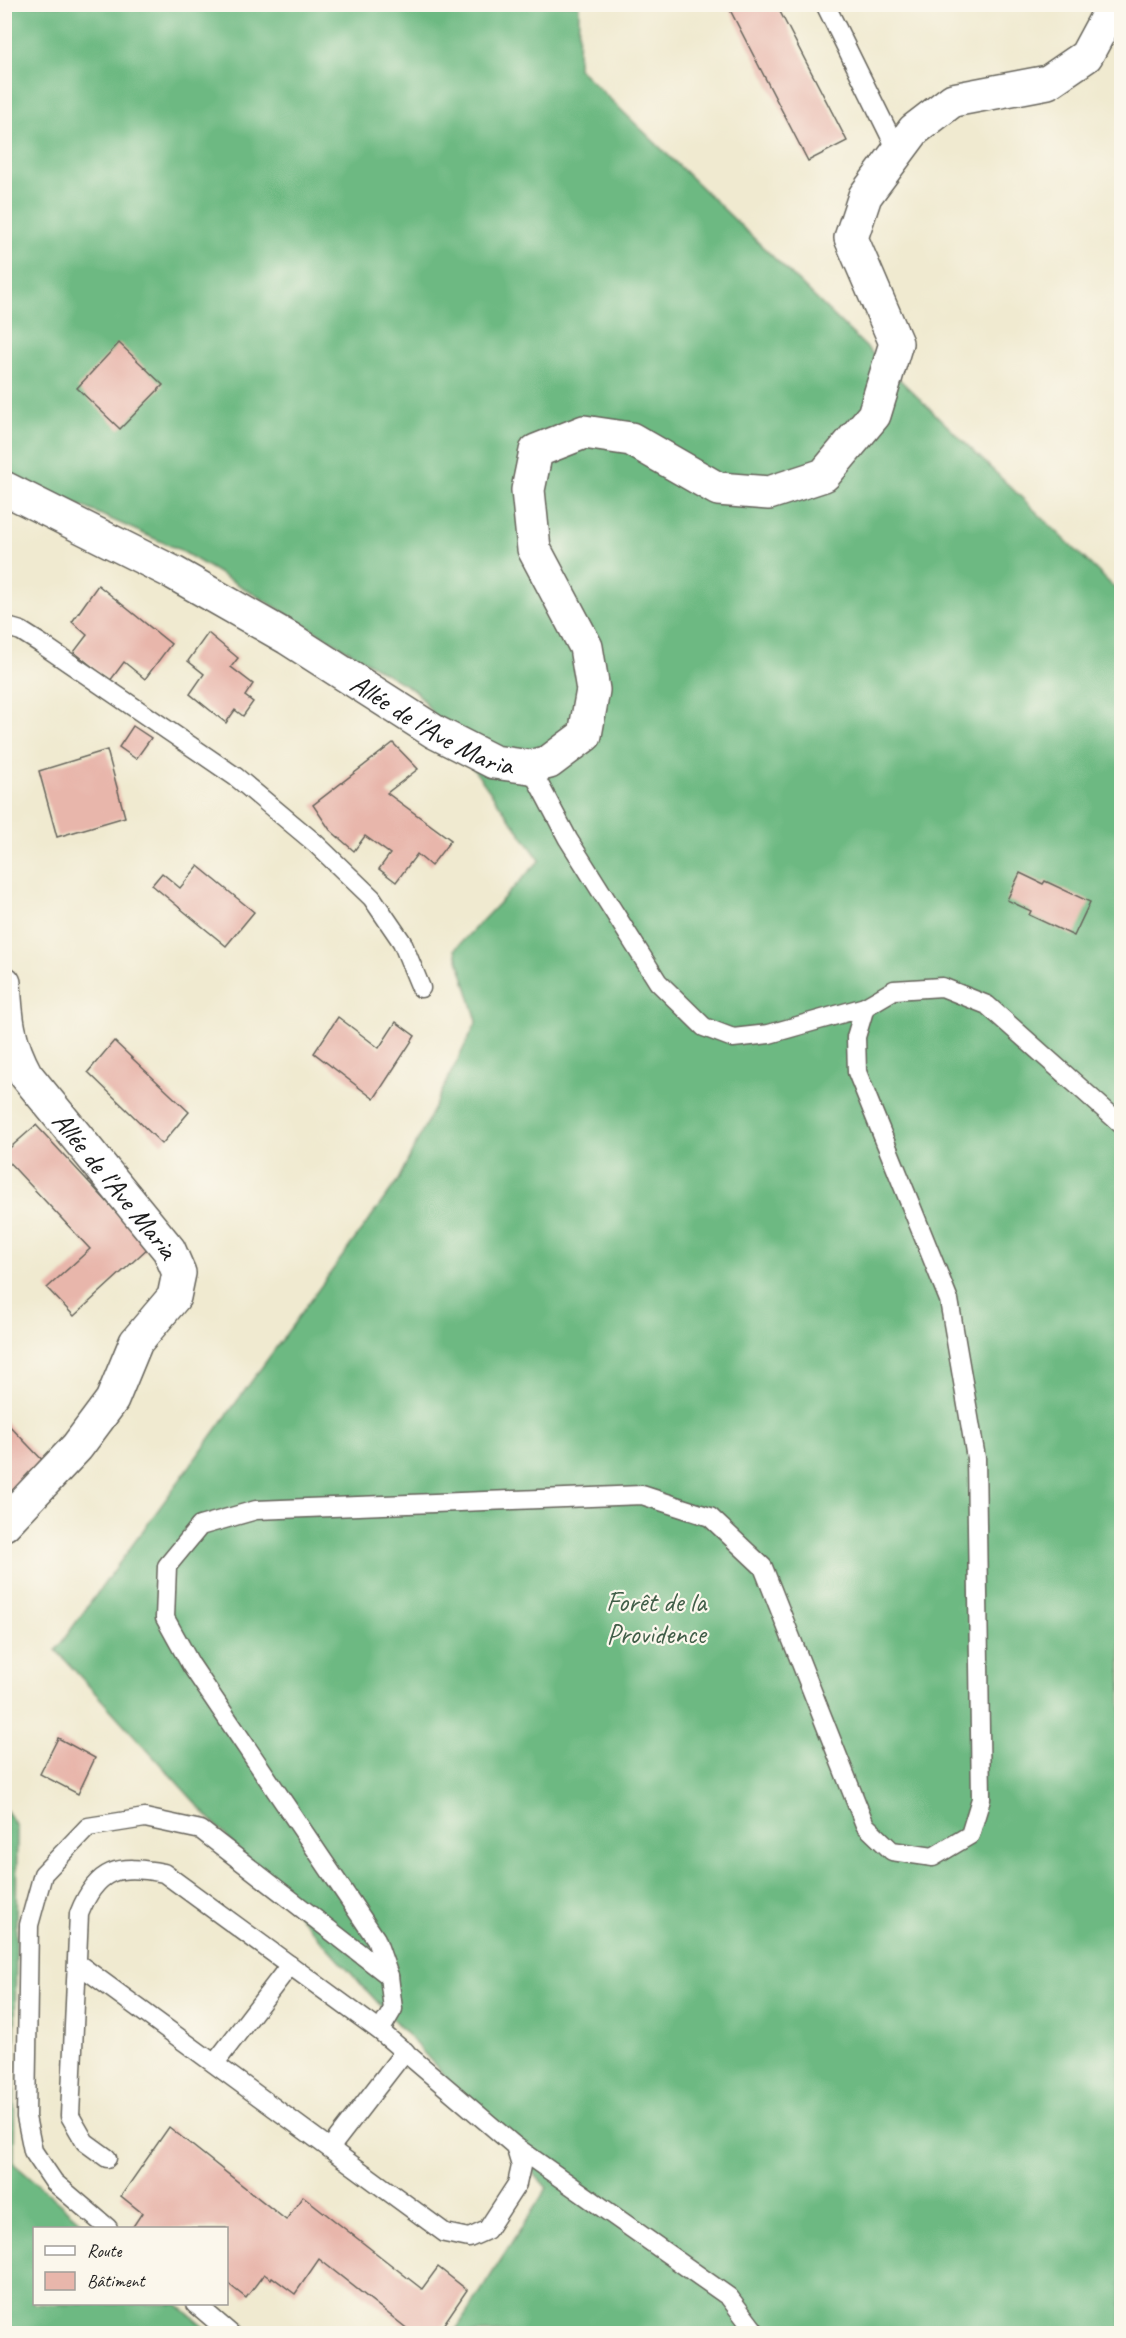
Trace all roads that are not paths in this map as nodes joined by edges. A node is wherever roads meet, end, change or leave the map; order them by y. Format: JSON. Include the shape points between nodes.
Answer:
{"nodes":[{"id":1,"x":825,"y":4,"type":"edge"},
{"id":2,"x":1114,"y":4,"type":"edge"},
{"id":3,"x":898,"y":152,"type":"junction"},
{"id":4,"x":4,"y":488,"type":"edge"},
{"id":5,"x":4,"y":626,"type":"edge"},
{"id":6,"x":530,"y":767,"type":"junction"},
{"id":7,"x":4,"y":983,"type":"edge"},
{"id":8,"x":421,"y":988,"type":"dead end"},
{"id":9,"x":865,"y":1007,"type":"junction"},
{"id":10,"x":1122,"y":1125,"type":"edge"},
{"id":11,"x":4,"y":1524,"type":"edge"},
{"id":12,"x":77,"y":1963,"type":"junction"},
{"id":13,"x":290,"y":1965,"type":"junction"},
{"id":14,"x":389,"y":1976,"type":"junction"},
{"id":15,"x":380,"y":2031,"type":"junction"},
{"id":16,"x":405,"y":2051,"type":"junction"},
{"id":17,"x":215,"y":2063,"type":"junction"},
{"id":18,"x":515,"y":2146,"type":"junction"},
{"id":19,"x":330,"y":2148,"type":"junction"},
{"id":20,"x":107,"y":2158,"type":"dead end"},
{"id":21,"x":106,"y":2227,"type":"edge"},
{"id":22,"x":197,"y":2305,"type":"edge"},
{"id":23,"x":231,"y":2334,"type":"edge"},
{"id":24,"x":757,"y":2334,"type":"edge"}],
"edges":[{"from":1,"to":3,"type":"lane"},
{"from":2,"to":3,"type":"street","name":"Allée de l'Ave Maria","via":[[1086,56],[1048,82],[953,100],[914,129]]},
{"from":3,"to":6,"type":"street","name":"Allée de l'Ave Maria","via":[[865,196],[850,238],[896,343],[874,415],[824,475],[770,493],[718,489],[631,439],[584,432],[536,451],[528,490],[534,549],[586,647],[593,690],[585,735],[549,762]]},
{"from":4,"to":6,"type":"street","name":"Allée de l'Ave Maria","via":[[195,585],[288,638],[435,732],[494,762]]},
{"from":5,"to":8,"type":"lane","via":[[40,643],[236,777],[315,843],[372,898],[402,942]]},
{"from":6,"to":9,"type":"lane","via":[[568,839],[658,982],[704,1027],[733,1038],[770,1034]]},
{"from":7,"to":11,"type":"street","name":"Allée de l'Ave Maria","via":[[7,1026],[13,1051],[26,1075],[170,1250],[179,1273],[174,1297],[136,1342],[112,1400],[77,1448]]},
{"from":9,"to":10,"type":"lane","via":[[894,990],[942,987],[987,1005]]},
{"from":9,"to":14,"type":"lane","via":[[856,1037],[857,1072],[949,1300],[976,1458],[981,1800],[970,1835],[933,1857],[892,1851],[865,1825],[763,1567],[710,1517],[642,1495],[256,1510],[200,1526],[167,1566],[165,1618],[191,1665],[376,1939]]},
{"from":12,"to":13,"type":"lane","via":[[79,1914],[88,1890],[110,1872],[135,1867],[164,1872]]},
{"from":12,"to":17,"type":"lane"},
{"from":12,"to":20,"type":"lane","via":[[70,2116],[86,2142]]},
{"from":13,"to":15,"type":"lane"},
{"from":13,"to":17,"type":"lane"},
{"from":14,"to":15,"type":"lane","via":[[393,2008]]},
{"from":14,"to":21,"type":"lane","via":[[201,1830],[145,1818],[88,1827],[43,1874],[29,1925],[26,2118],[33,2151],[54,2182]]},
{"from":15,"to":16,"type":"lane"},
{"from":16,"to":18,"type":"lane"},
{"from":16,"to":19,"type":"lane"},
{"from":17,"to":19,"type":"lane"},
{"from":18,"to":19,"type":"lane","via":[[521,2166],[517,2184],[487,2230],[470,2238],[445,2233]]},
{"from":18,"to":24,"type":"lane","via":[[729,2297]]},
{"from":22,"to":23,"type":"lane"}]}
